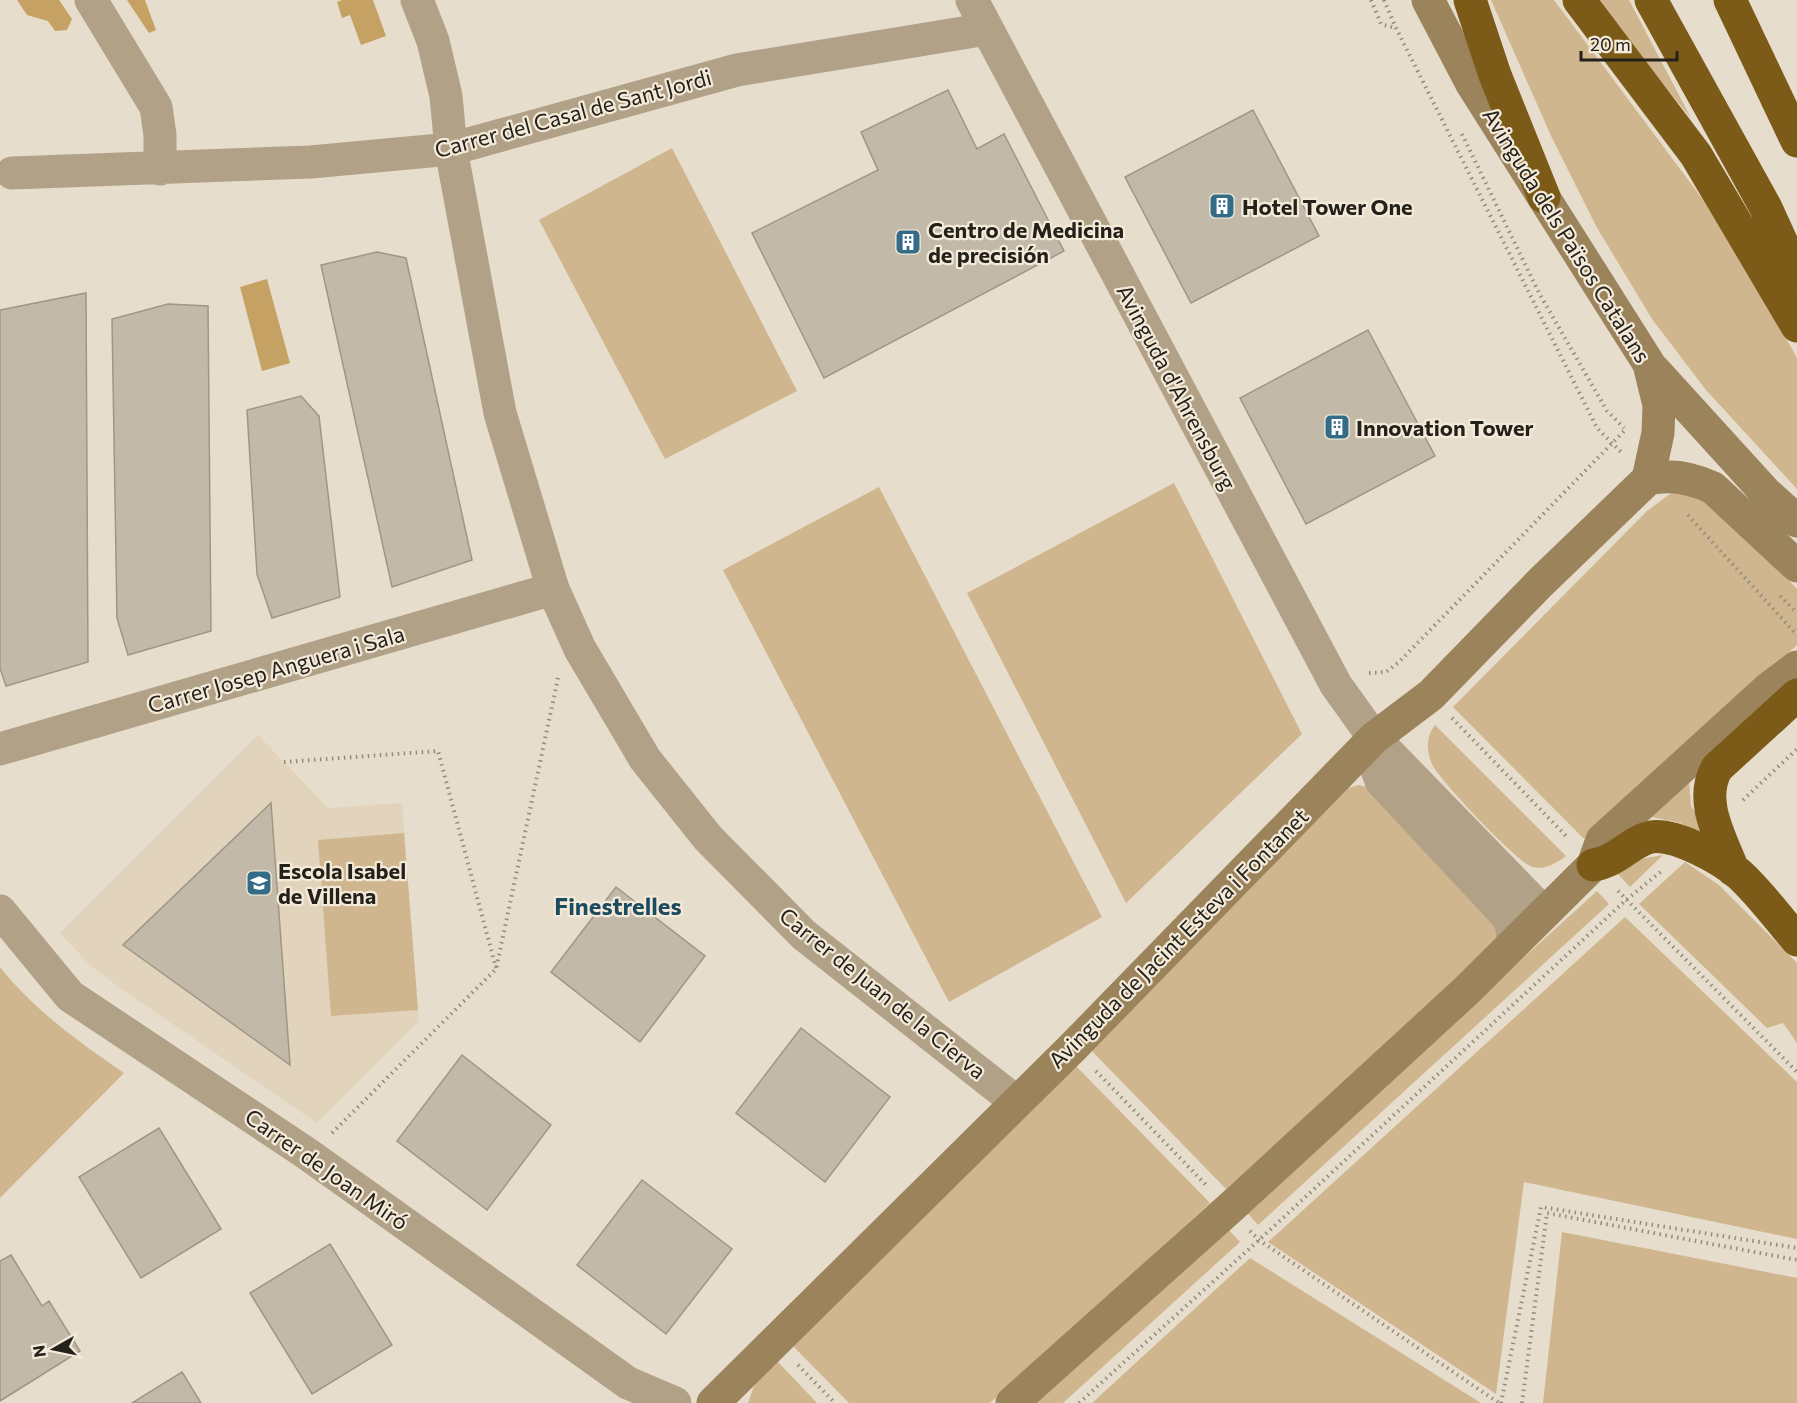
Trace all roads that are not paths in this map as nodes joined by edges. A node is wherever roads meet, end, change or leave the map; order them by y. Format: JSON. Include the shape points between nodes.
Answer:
{"nodes":[{"id":1,"x":91,"y":0,"type":"edge"},
{"id":2,"x":417,"y":0,"type":"edge"},
{"id":3,"x":972,"y":0,"type":"edge"},
{"id":4,"x":1428,"y":0,"type":"edge"},
{"id":5,"x":1470,"y":0,"type":"edge"},
{"id":6,"x":1579,"y":0,"type":"edge"},
{"id":7,"x":1651,"y":0,"type":"edge"},
{"id":8,"x":1730,"y":0,"type":"edge"},
{"id":9,"x":987,"y":29,"type":"junction"},
{"id":10,"x":1797,"y":141,"type":"edge"},
{"id":11,"x":451,"y":149,"type":"junction"},
{"id":12,"x":160,"y":169,"type":"junction"},
{"id":13,"x":12,"y":173,"type":"dead end"},
{"id":14,"x":1544,"y":197,"type":"junction"},
{"id":15,"x":1797,"y":276,"type":"edge"},
{"id":16,"x":1797,"y":326,"type":"edge"},
{"id":17,"x":1649,"y":364,"type":"junction"},
{"id":18,"x":1639,"y":470,"type":"junction"},
{"id":19,"x":1797,"y":521,"type":"edge"},
{"id":20,"x":1797,"y":566,"type":"edge"},
{"id":21,"x":553,"y":589,"type":"junction"},
{"id":22,"x":1797,"y":667,"type":"edge"},
{"id":23,"x":1797,"y":695,"type":"edge"},
{"id":24,"x":1374,"y":738,"type":"junction"},
{"id":25,"x":0,"y":749,"type":"edge"},
{"id":26,"x":1381,"y":782,"type":"junction"},
{"id":27,"x":1328,"y":785,"type":"junction"},
{"id":28,"x":1593,"y":865,"type":"junction"},
{"id":29,"x":1733,"y":870,"type":"junction"},
{"id":30,"x":0,"y":910,"type":"edge"},
{"id":31,"x":1543,"y":912,"type":"junction"},
{"id":32,"x":1797,"y":940,"type":"edge"},
{"id":33,"x":1514,"y":944,"type":"junction"},
{"id":34,"x":1015,"y":1101,"type":"junction"},
{"id":35,"x":675,"y":1403,"type":"edge"},
{"id":36,"x":713,"y":1403,"type":"edge"},
{"id":37,"x":1012,"y":1403,"type":"edge"}],
"edges":[{"from":1,"to":12,"type":"street","via":[[156,107]]},
{"from":2,"to":11,"type":"street","via":[[433,41],[446,96]]},
{"from":3,"to":9,"type":"street","name":"Avinguda d'Ahrensburg"},
{"from":4,"to":14,"type":"street","name":"Avinguda dels Països Catalans","via":[[1472,84]]},
{"from":5,"to":14,"type":"highway"},
{"from":6,"to":16,"type":"highway","via":[[1696,155]]},
{"from":7,"to":15,"type":"highway","via":[[1766,208]]},
{"from":8,"to":10,"type":"highway"},
{"from":9,"to":11,"type":"street","name":"Carrer del Casal de Sant Jordi","via":[[737,70]]},
{"from":9,"to":24,"type":"street","name":"Avinguda d'Ahrensburg","via":[[1336,685]]},
{"from":11,"to":12,"type":"street","name":"Carrer del Casal de Sant Jordi","via":[[311,162]]},
{"from":11,"to":21,"type":"street","name":"Carrer de Juan de la Cierva","via":[[500,413]]},
{"from":12,"to":13,"type":"street","name":"Carrer del Casal de Sant Jordi"},
{"from":14,"to":17,"type":"street","name":"Avinguda dels Països Catalans"},
{"from":17,"to":18,"type":"street","name":"Avinguda dels Països Catalans","via":[[1659,405],[1658,433]]},
{"from":17,"to":19,"type":"street","via":[[1718,442]]},
{"from":18,"to":20,"type":"street","via":[[1713,488]]},
{"from":18,"to":24,"type":"street","name":"Avinguda de Jacint Esteva i Fontanet","via":[[1541,582],[1431,695]]},
{"from":21,"to":25,"type":"street","name":"Carrer Josep Anguera i Sala"},
{"from":21,"to":34,"type":"street","name":"Carrer de Juan de la Cierva","via":[[580,650],[645,759],[708,838],[804,935]]},
{"from":22,"to":28,"type":"street","via":[[1768,688],[1602,840]]},
{"from":23,"to":29,"type":"highway","via":[[1717,768],[1710,781],[1713,815]]},
{"from":24,"to":26,"type":"street"},
{"from":24,"to":27,"type":"street","name":"Avinguda de Jacint Esteva i Fontanet"},
{"from":24,"to":31,"type":"street","name":"Avinguda d'Ahrensburg"},
{"from":26,"to":27,"type":"street","via":[[1358,775]]},
{"from":26,"to":33,"type":"street","via":[[1508,916]]},
{"from":27,"to":34,"type":"street","name":"Avinguda de Jacint Esteva i Fontanet","via":[[1074,1046]]},
{"from":28,"to":29,"type":"highway","via":[[1610,862],[1651,837],[1687,844]]},
{"from":28,"to":31,"type":"street"},
{"from":29,"to":32,"type":"highway"},
{"from":30,"to":35,"type":"street","name":"Carrer de Joan Miró","via":[[69,996],[306,1154],[628,1383]]},
{"from":31,"to":33,"type":"street"},
{"from":33,"to":37,"type":"street","via":[[1248,1192]]},
{"from":34,"to":36,"type":"street","name":"Avinguda de Jacint Esteva i Fontanet"}]}
